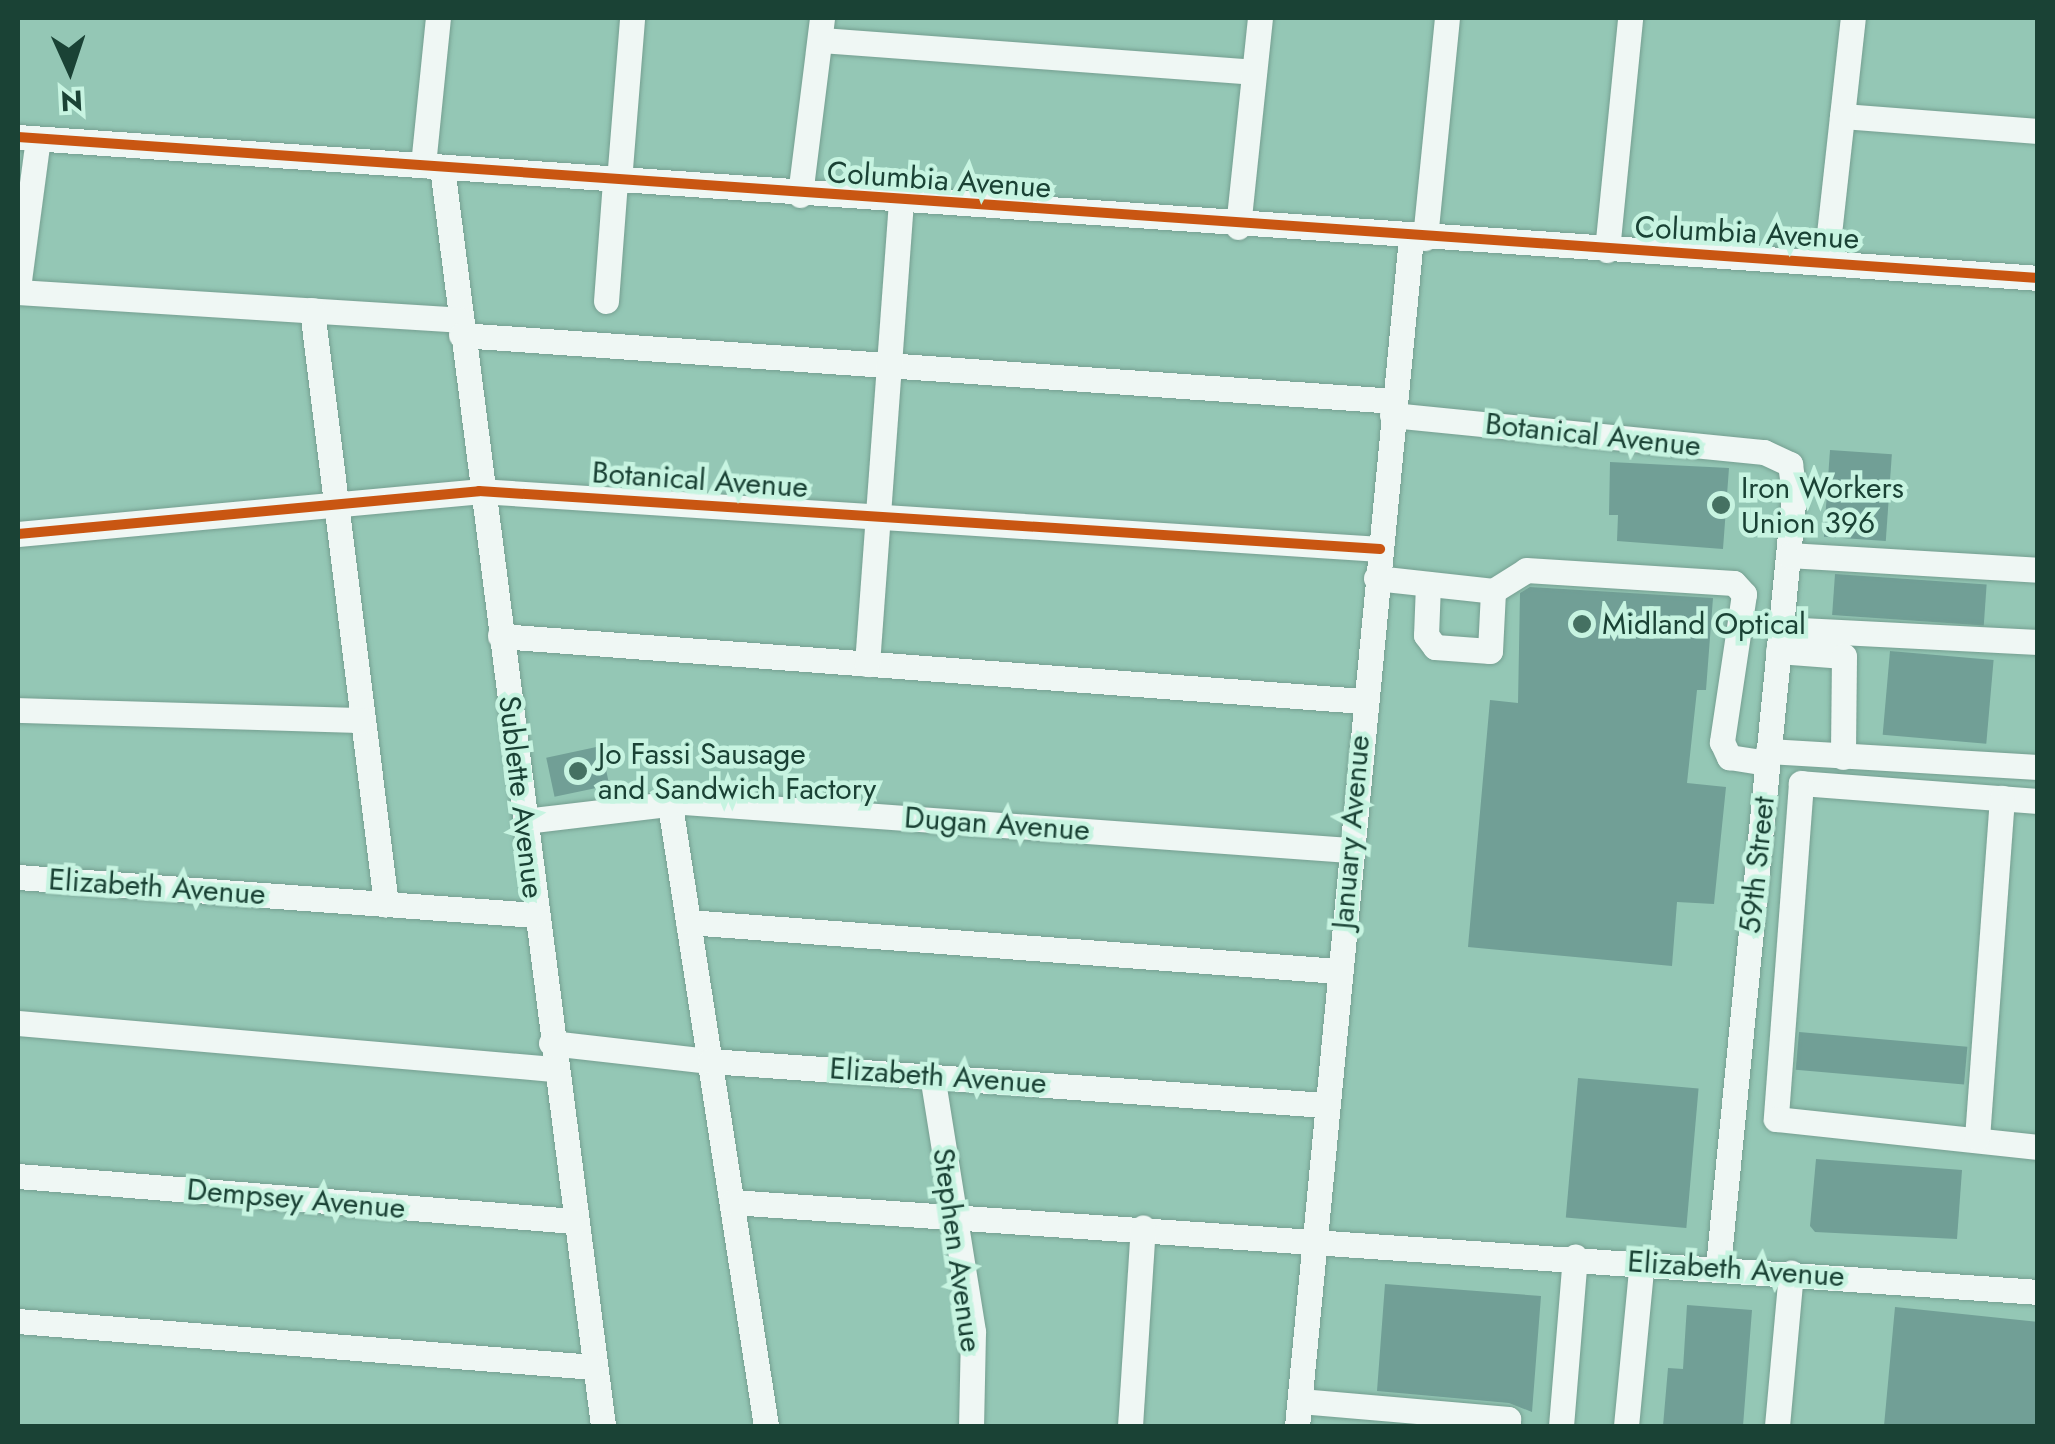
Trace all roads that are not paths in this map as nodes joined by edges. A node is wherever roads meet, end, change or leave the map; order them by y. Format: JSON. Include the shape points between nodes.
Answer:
{"nodes":[{"id":1,"x":438,"y":18,"type":"edge"},
{"id":2,"x":632,"y":18,"type":"edge"},
{"id":3,"x":1260,"y":18,"type":"edge"},
{"id":4,"x":1447,"y":18,"type":"edge"},
{"id":5,"x":1630,"y":18,"type":"edge"},
{"id":6,"x":1853,"y":18,"type":"edge"},
{"id":7,"x":821,"y":28,"type":"edge"},
{"id":8,"x":1254,"y":72,"type":"junction"},
{"id":9,"x":1842,"y":116,"type":"junction"},
{"id":10,"x":2038,"y":131,"type":"edge"},
{"id":11,"x":28,"y":138,"type":"edge"},
{"id":12,"x":432,"y":166,"type":"junction"},
{"id":13,"x":617,"y":181,"type":"junction"},
{"id":14,"x":800,"y":194,"type":"junction"},
{"id":15,"x":901,"y":202,"type":"junction"},
{"id":16,"x":1238,"y":227,"type":"junction"},
{"id":17,"x":1418,"y":238,"type":"junction"},
{"id":18,"x":1606,"y":250,"type":"junction"},
{"id":19,"x":1826,"y":261,"type":"junction"},
{"id":20,"x":2038,"y":278,"type":"edge"},
{"id":21,"x":18,"y":290,"type":"edge"},
{"id":22,"x":606,"y":300,"type":"dead end"},
{"id":23,"x":312,"y":310,"type":"junction"},
{"id":24,"x":460,"y":328,"type":"junction"},
{"id":25,"x":889,"y":367,"type":"junction"},
{"id":26,"x":1393,"y":408,"type":"junction"},
{"id":27,"x":1790,"y":464,"type":"joint"},
{"id":28,"x":479,"y":491,"type":"junction"},
{"id":29,"x":336,"y":504,"type":"junction"},
{"id":30,"x":878,"y":517,"type":"junction"},
{"id":31,"x":18,"y":534,"type":"edge"},
{"id":32,"x":1380,"y":549,"type":"junction"},
{"id":33,"x":1788,"y":555,"type":"junction"},
{"id":34,"x":2038,"y":570,"type":"edge"},
{"id":35,"x":1376,"y":578,"type":"junction"},
{"id":36,"x":1734,"y":583,"type":"junction"},
{"id":37,"x":1428,"y":584,"type":"junction"},
{"id":38,"x":1785,"y":588,"type":"junction"},
{"id":39,"x":1492,"y":591,"type":"junction"},
{"id":40,"x":500,"y":636,"type":"junction"},
{"id":41,"x":1780,"y":640,"type":"junction"},
{"id":42,"x":2038,"y":642,"type":"edge"},
{"id":43,"x":867,"y":664,"type":"junction"},
{"id":44,"x":1732,"y":682,"type":"junction"},
{"id":45,"x":1775,"y":687,"type":"junction"},
{"id":46,"x":1362,"y":701,"type":"junction"},
{"id":47,"x":18,"y":710,"type":"edge"},
{"id":48,"x":363,"y":720,"type":"junction"},
{"id":49,"x":1768,"y":757,"type":"junction"},
{"id":50,"x":1842,"y":757,"type":"junction"},
{"id":51,"x":2038,"y":767,"type":"edge"},
{"id":52,"x":2002,"y":798,"type":"junction"},
{"id":53,"x":2038,"y":801,"type":"edge"},
{"id":54,"x":670,"y":805,"type":"junction"},
{"id":55,"x":525,"y":821,"type":"junction"},
{"id":56,"x":1349,"y":850,"type":"junction"},
{"id":57,"x":18,"y":877,"type":"edge"},
{"id":58,"x":1756,"y":880,"type":"junction"},
{"id":59,"x":1796,"y":882,"type":"junction"},
{"id":60,"x":386,"y":904,"type":"junction"},
{"id":61,"x":536,"y":916,"type":"junction"},
{"id":62,"x":688,"y":922,"type":"junction"},
{"id":63,"x":1338,"y":970,"type":"junction"},
{"id":64,"x":1746,"y":976,"type":"junction"},
{"id":65,"x":1787,"y":979,"type":"junction"},
{"id":66,"x":18,"y":1023,"type":"edge"},
{"id":67,"x":552,"y":1056,"type":"junction"},
{"id":68,"x":710,"y":1061,"type":"junction"},
{"id":69,"x":932,"y":1074,"type":"junction"},
{"id":70,"x":1326,"y":1106,"type":"junction"},
{"id":71,"x":1978,"y":1138,"type":"junction"},
{"id":72,"x":2038,"y":1147,"type":"edge"},
{"id":73,"x":18,"y":1176,"type":"edge"},
{"id":74,"x":732,"y":1202,"type":"junction"},
{"id":75,"x":952,"y":1215,"type":"junction"},
{"id":76,"x":574,"y":1221,"type":"junction"},
{"id":77,"x":1144,"y":1228,"type":"junction"},
{"id":78,"x":1314,"y":1238,"type":"junction"},
{"id":79,"x":1574,"y":1257,"type":"junction"},
{"id":80,"x":1642,"y":1262,"type":"junction"},
{"id":81,"x":1718,"y":1267,"type":"junction"},
{"id":82,"x":1791,"y":1273,"type":"junction"},
{"id":83,"x":2038,"y":1292,"type":"edge"},
{"id":84,"x":18,"y":1321,"type":"edge"},
{"id":85,"x":594,"y":1366,"type":"junction"},
{"id":86,"x":1298,"y":1414,"type":"edge"},
{"id":87,"x":603,"y":1426,"type":"edge"},
{"id":88,"x":766,"y":1426,"type":"edge"},
{"id":89,"x":970,"y":1426,"type":"edge"},
{"id":90,"x":1130,"y":1426,"type":"edge"},
{"id":91,"x":1508,"y":1426,"type":"edge"},
{"id":92,"x":1561,"y":1426,"type":"edge"},
{"id":93,"x":1626,"y":1426,"type":"edge"},
{"id":94,"x":1777,"y":1426,"type":"edge"}],
"edges":[{"from":1,"to":12,"type":"street","name":"Sublette Avenue"},
{"from":2,"to":13,"type":"street"},
{"from":3,"to":8,"type":"street"},
{"from":4,"to":17,"type":"street","name":"January Avenue"},
{"from":5,"to":18,"type":"street"},
{"from":6,"to":9,"type":"street"},
{"from":7,"to":8,"type":"street"},
{"from":7,"to":14,"type":"street"},
{"from":8,"to":16,"type":"street"},
{"from":9,"to":10,"type":"street"},
{"from":9,"to":19,"type":"street"},
{"from":11,"to":12,"type":"street","name":"Columbia Avenue"},
{"from":11,"to":21,"type":"street"},
{"from":12,"to":13,"type":"street","name":"Columbia Avenue"},
{"from":12,"to":24,"type":"street","name":"Sublette Avenue"},
{"from":13,"to":14,"type":"street","name":"Columbia Avenue"},
{"from":13,"to":22,"type":"street"},
{"from":14,"to":15,"type":"street","name":"Columbia Avenue"},
{"from":15,"to":16,"type":"street","name":"Columbia Avenue"},
{"from":15,"to":25,"type":"street"},
{"from":16,"to":17,"type":"street","name":"Columbia Avenue"},
{"from":17,"to":18,"type":"street","name":"Columbia Avenue"},
{"from":17,"to":26,"type":"street","name":"January Avenue"},
{"from":18,"to":19,"type":"street","name":"Columbia Avenue"},
{"from":19,"to":20,"type":"street","name":"Columbia Avenue"},
{"from":21,"to":23,"type":"street","name":"Botanical Avenue"},
{"from":23,"to":24,"type":"street","name":"Botanical Avenue"},
{"from":23,"to":29,"type":"street"},
{"from":24,"to":25,"type":"street","name":"Botanical Avenue"},
{"from":24,"to":28,"type":"street","name":"Sublette Avenue"},
{"from":25,"to":26,"type":"street","name":"Botanical Avenue"},
{"from":25,"to":30,"type":"street"},
{"from":26,"to":27,"type":"street","name":"Botanical Avenue","via":[[1764,452]]},
{"from":26,"to":32,"type":"street","name":"January Avenue"},
{"from":27,"to":33,"type":"street","name":"59th Street"},
{"from":28,"to":29,"type":"street","name":"Botanical Avenue"},
{"from":28,"to":30,"type":"street","name":"Botanical Avenue"},
{"from":28,"to":40,"type":"street","name":"Sublette Avenue"},
{"from":29,"to":31,"type":"street","name":"Botanical Avenue"},
{"from":29,"to":48,"type":"street"},
{"from":30,"to":32,"type":"street","name":"Botanical Avenue"},
{"from":30,"to":43,"type":"street"},
{"from":32,"to":35,"type":"street","name":"January Avenue"},
{"from":33,"to":34,"type":"street"},
{"from":33,"to":38,"type":"street","name":"59th Street"},
{"from":35,"to":37,"type":"street"},
{"from":35,"to":46,"type":"street","name":"January Avenue"},
{"from":36,"to":38,"type":"street"},
{"from":36,"to":39,"type":"street","via":[[1526,570]]},
{"from":36,"to":44,"type":"street","via":[[1744,594]]},
{"from":37,"to":39,"type":"street"},
{"from":37,"to":39,"type":"street","via":[[1426,634],[1435,646],[1490,651]]},
{"from":38,"to":41,"type":"street","name":"59th Street"},
{"from":40,"to":43,"type":"street"},
{"from":40,"to":55,"type":"street","name":"Sublette Avenue"},
{"from":41,"to":42,"type":"street"},
{"from":41,"to":45,"type":"street","name":"59th Street"},
{"from":41,"to":50,"type":"street","via":[[1844,656],[1848,663]]},
{"from":43,"to":46,"type":"street"},
{"from":44,"to":45,"type":"street"},
{"from":44,"to":49,"type":"street","via":[[1722,742],[1729,758]]},
{"from":45,"to":49,"type":"street","name":"59th Street"},
{"from":46,"to":56,"type":"street","name":"January Avenue"},
{"from":47,"to":48,"type":"street"},
{"from":48,"to":60,"type":"street"},
{"from":49,"to":50,"type":"street"},
{"from":49,"to":58,"type":"street","name":"59th Street"},
{"from":50,"to":51,"type":"street"},
{"from":52,"to":53,"type":"street"},
{"from":52,"to":59,"type":"street","via":[[1801,783]]},
{"from":52,"to":71,"type":"street"},
{"from":54,"to":55,"type":"street","name":"Dugan Avenue"},
{"from":54,"to":56,"type":"street","name":"Dugan Avenue"},
{"from":54,"to":62,"type":"street"},
{"from":55,"to":61,"type":"street","name":"Sublette Avenue"},
{"from":56,"to":63,"type":"street","name":"January Avenue"},
{"from":57,"to":60,"type":"street","name":"Elizabeth Avenue"},
{"from":58,"to":59,"type":"street"},
{"from":58,"to":64,"type":"street","name":"59th Street"},
{"from":59,"to":65,"type":"street"},
{"from":60,"to":61,"type":"street","name":"Elizabeth Avenue"},
{"from":61,"to":67,"type":"street","name":"Sublette Avenue"},
{"from":62,"to":63,"type":"street"},
{"from":62,"to":68,"type":"street"},
{"from":63,"to":70,"type":"street","name":"January Avenue"},
{"from":64,"to":65,"type":"street"},
{"from":64,"to":81,"type":"street","name":"59th Street"},
{"from":65,"to":71,"type":"street","via":[[1776,1119]]},
{"from":66,"to":67,"type":"street","name":"Elizabeth Avenue"},
{"from":67,"to":68,"type":"street","name":"Elizabeth Avenue"},
{"from":67,"to":76,"type":"street","name":"Sublette Avenue"},
{"from":68,"to":69,"type":"street","name":"Elizabeth Avenue"},
{"from":68,"to":74,"type":"street"},
{"from":69,"to":70,"type":"street","name":"Elizabeth Avenue"},
{"from":69,"to":75,"type":"street","name":"Stephen Avenue"},
{"from":70,"to":78,"type":"street","name":"January Avenue"},
{"from":71,"to":72,"type":"street"},
{"from":73,"to":76,"type":"street","name":"Dempsey Avenue"},
{"from":74,"to":75,"type":"street","name":"Elizabeth Avenue"},
{"from":74,"to":88,"type":"street"},
{"from":75,"to":77,"type":"street","name":"Elizabeth Avenue"},
{"from":75,"to":89,"type":"street","name":"Stephen Avenue","via":[[972,1332]]},
{"from":76,"to":85,"type":"street","name":"Sublette Avenue"},
{"from":77,"to":78,"type":"street","name":"Elizabeth Avenue"},
{"from":77,"to":90,"type":"street"},
{"from":78,"to":79,"type":"street","name":"Elizabeth Avenue"},
{"from":78,"to":86,"type":"street","name":"January Avenue"},
{"from":79,"to":80,"type":"street","name":"Elizabeth Avenue"},
{"from":79,"to":92,"type":"street"},
{"from":80,"to":81,"type":"street","name":"Elizabeth Avenue"},
{"from":80,"to":93,"type":"street"},
{"from":81,"to":82,"type":"street","name":"Elizabeth Avenue"},
{"from":82,"to":83,"type":"street","name":"Elizabeth Avenue"},
{"from":82,"to":94,"type":"street"},
{"from":84,"to":85,"type":"street"},
{"from":85,"to":87,"type":"street","name":"Sublette Avenue"},
{"from":86,"to":91,"type":"street","via":[[1508,1419]]}]}
